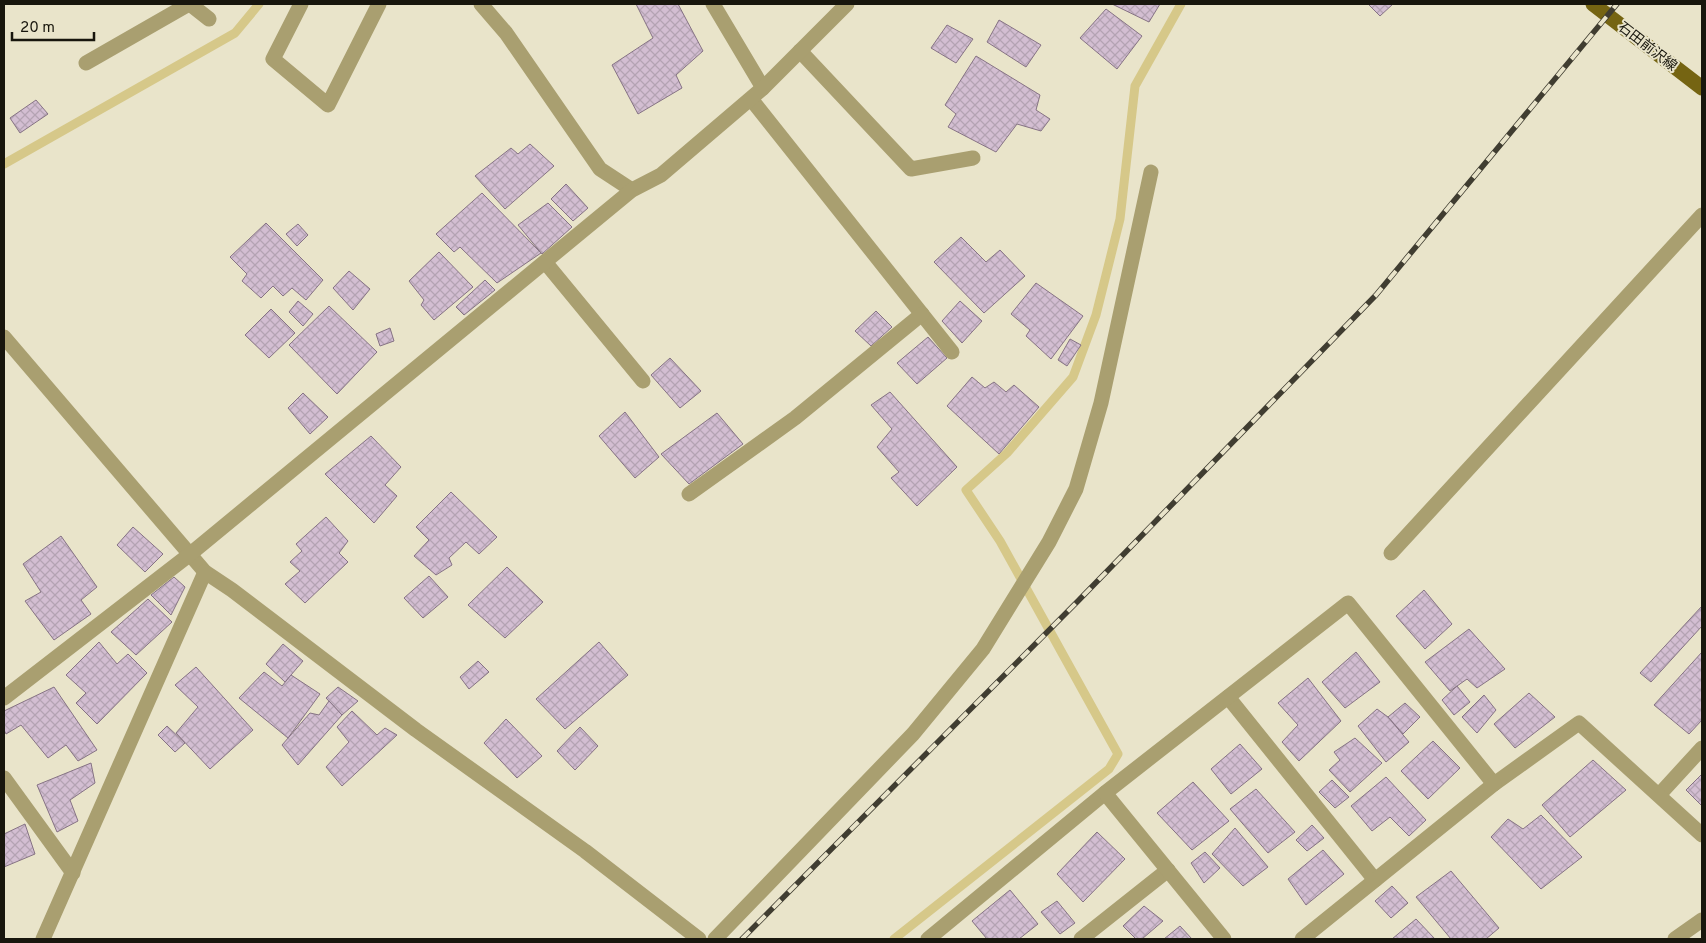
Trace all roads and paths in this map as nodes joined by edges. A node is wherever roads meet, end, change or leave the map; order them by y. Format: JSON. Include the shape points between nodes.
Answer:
{"nodes":[{"id":1,"x":189,"y":4,"type":"edge"},
{"id":2,"x":301,"y":4,"type":"edge"},
{"id":3,"x":379,"y":4,"type":"edge"},
{"id":4,"x":481,"y":4,"type":"edge"},
{"id":5,"x":714,"y":4,"type":"edge"},
{"id":6,"x":847,"y":4,"type":"edge"},
{"id":7,"x":1593,"y":4,"type":"edge"},
{"id":8,"x":208,"y":19,"type":"dead end"},
{"id":9,"x":800,"y":51,"type":"junction"},
{"id":10,"x":86,"y":63,"type":"dead end"},
{"id":11,"x":763,"y":88,"type":"junction"},
{"id":12,"x":1702,"y":88,"type":"edge"},
{"id":13,"x":751,"y":99,"type":"junction"},
{"id":14,"x":973,"y":158,"type":"dead end"},
{"id":15,"x":1151,"y":172,"type":"dead end"},
{"id":16,"x":632,"y":190,"type":"junction"},
{"id":17,"x":1702,"y":215,"type":"edge"},
{"id":18,"x":545,"y":262,"type":"junction"},
{"id":19,"x":922,"y":314,"type":"junction"},
{"id":20,"x":4,"y":337,"type":"edge"},
{"id":21,"x":952,"y":352,"type":"dead end"},
{"id":22,"x":643,"y":381,"type":"dead end"},
{"id":23,"x":689,"y":494,"type":"dead end"},
{"id":24,"x":1391,"y":553,"type":"dead end"},
{"id":25,"x":189,"y":555,"type":"junction"},
{"id":26,"x":205,"y":572,"type":"junction"},
{"id":27,"x":1228,"y":697,"type":"junction"},
{"id":28,"x":4,"y":698,"type":"edge"},
{"id":29,"x":1702,"y":748,"type":"edge"},
{"id":30,"x":4,"y":778,"type":"edge"},
{"id":31,"x":1494,"y":784,"type":"junction"},
{"id":32,"x":1105,"y":793,"type":"junction"},
{"id":33,"x":1659,"y":796,"type":"junction"},
{"id":34,"x":1702,"y":835,"type":"edge"},
{"id":35,"x":1168,"y":870,"type":"junction"},
{"id":36,"x":73,"y":873,"type":"junction"},
{"id":37,"x":1376,"y":880,"type":"junction"},
{"id":38,"x":1702,"y":920,"type":"edge"},
{"id":39,"x":43,"y":939,"type":"edge"},
{"id":40,"x":699,"y":939,"type":"edge"},
{"id":41,"x":715,"y":939,"type":"edge"},
{"id":42,"x":928,"y":939,"type":"edge"},
{"id":43,"x":1081,"y":939,"type":"edge"},
{"id":44,"x":1224,"y":939,"type":"edge"},
{"id":45,"x":1302,"y":939,"type":"edge"},
{"id":46,"x":1675,"y":939,"type":"edge"}],
"edges":[{"from":1,"to":8,"type":"street"},
{"from":1,"to":10,"type":"street"},
{"from":2,"to":3,"type":"street","via":[[273,59],[328,106]]},
{"from":4,"to":16,"type":"street","via":[[506,33],[600,169]]},
{"from":5,"to":11,"type":"street"},
{"from":6,"to":9,"type":"street"},
{"from":7,"to":12,"type":"main road","name":"石田前沢線"},
{"from":9,"to":11,"type":"street"},
{"from":9,"to":14,"type":"street","via":[[911,169]]},
{"from":11,"to":13,"type":"street"},
{"from":13,"to":16,"type":"street","via":[[661,176]]},
{"from":13,"to":19,"type":"street"},
{"from":15,"to":41,"type":"street","via":[[1101,403],[1076,489],[1049,542],[983,649],[913,734]]},
{"from":16,"to":18,"type":"street"},
{"from":17,"to":24,"type":"street"},
{"from":18,"to":22,"type":"street"},
{"from":18,"to":25,"type":"street"},
{"from":19,"to":21,"type":"street"},
{"from":19,"to":23,"type":"street","via":[[795,418]]},
{"from":20,"to":25,"type":"street"},
{"from":25,"to":26,"type":"street"},
{"from":25,"to":28,"type":"street"},
{"from":26,"to":36,"type":"street"},
{"from":26,"to":40,"type":"street","via":[[585,851]]},
{"from":27,"to":31,"type":"street","via":[[1348,603]]},
{"from":27,"to":32,"type":"street"},
{"from":27,"to":37,"type":"street"},
{"from":29,"to":33,"type":"street"},
{"from":30,"to":36,"type":"street"},
{"from":31,"to":33,"type":"street","via":[[1579,723]]},
{"from":31,"to":37,"type":"street"},
{"from":32,"to":35,"type":"street"},
{"from":32,"to":42,"type":"street"},
{"from":33,"to":34,"type":"street"},
{"from":35,"to":43,"type":"street"},
{"from":35,"to":44,"type":"street"},
{"from":36,"to":39,"type":"street"},
{"from":37,"to":45,"type":"street"},
{"from":38,"to":46,"type":"street"}]}
